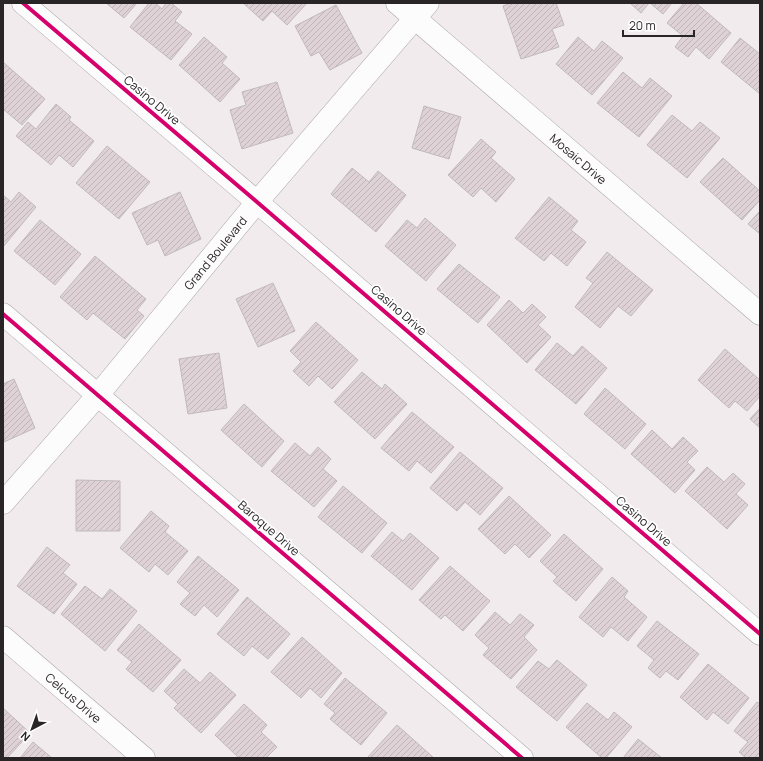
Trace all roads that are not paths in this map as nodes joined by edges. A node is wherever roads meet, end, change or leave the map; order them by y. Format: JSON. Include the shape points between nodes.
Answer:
{"nodes":[{"id":1,"x":23,"y":3,"type":"edge"},
{"id":2,"x":397,"y":3,"type":"edge"},
{"id":3,"x":421,"y":10,"type":"edge"},
{"id":4,"x":257,"y":202,"type":"junction"},
{"id":5,"x":3,"y":314,"type":"edge"},
{"id":6,"x":760,"y":314,"type":"edge"},
{"id":7,"x":98,"y":395,"type":"junction"},
{"id":8,"x":3,"y":503,"type":"edge"},
{"id":9,"x":760,"y":634,"type":"edge"},
{"id":10,"x":3,"y":637,"type":"edge"},
{"id":11,"x":144,"y":758,"type":"edge"},
{"id":12,"x":522,"y":758,"type":"edge"}],
"edges":[{"from":1,"to":4,"type":"street","name":"Casino Drive"},
{"from":2,"to":3,"type":"street","name":"Mosaic Drive"},
{"from":3,"to":4,"type":"street","name":"Grand Boulevard"},
{"from":3,"to":6,"type":"street","name":"Mosaic Drive"},
{"from":4,"to":7,"type":"street","name":"Grand Boulevard"},
{"from":4,"to":9,"type":"street","name":"Casino Drive"},
{"from":5,"to":7,"type":"street","name":"Baroque Drive"},
{"from":7,"to":8,"type":"street","name":"Grand Boulevard"},
{"from":7,"to":12,"type":"street","name":"Baroque Drive"},
{"from":10,"to":11,"type":"street","name":"Celcus Drive"}]}
